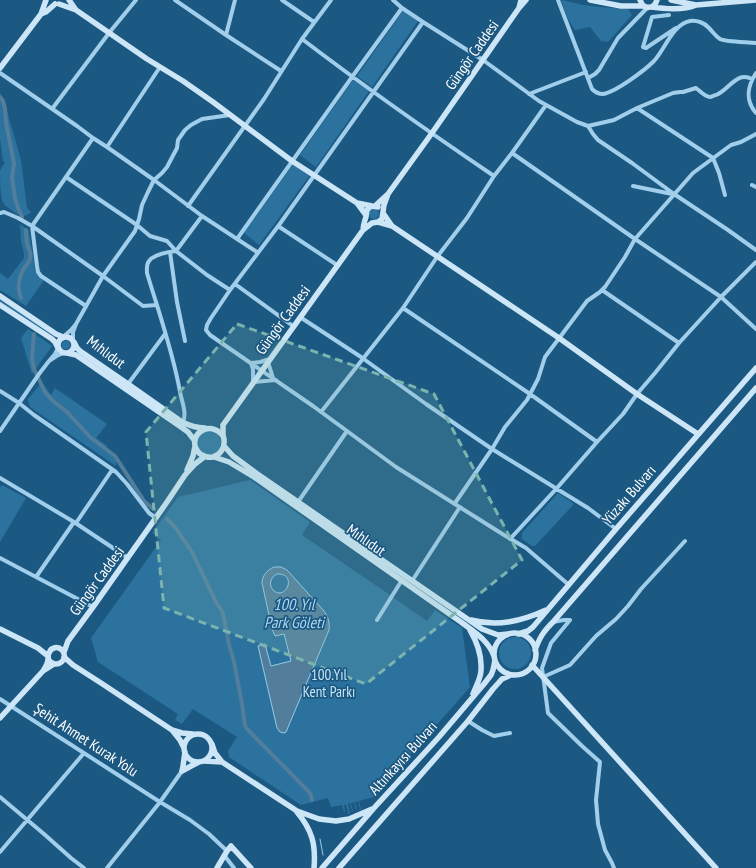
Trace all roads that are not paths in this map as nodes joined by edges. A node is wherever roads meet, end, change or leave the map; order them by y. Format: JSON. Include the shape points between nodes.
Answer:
{"nodes":[{"id":1,"x":48,"y":0,"type":"edge"},
{"id":2,"x":66,"y":0,"type":"edge"},
{"id":3,"x":69,"y":0,"type":"edge"},
{"id":4,"x":136,"y":0,"type":"edge"},
{"id":5,"x":175,"y":0,"type":"edge"},
{"id":6,"x":236,"y":0,"type":"edge"},
{"id":7,"x":282,"y":0,"type":"edge"},
{"id":8,"x":331,"y":0,"type":"edge"},
{"id":9,"x":393,"y":0,"type":"edge"},
{"id":10,"x":521,"y":0,"type":"edge"},
{"id":11,"x":526,"y":0,"type":"edge"},
{"id":12,"x":558,"y":0,"type":"edge"},
{"id":13,"x":590,"y":0,"type":"edge"},
{"id":14,"x":640,"y":0,"type":"edge"},
{"id":15,"x":657,"y":0,"type":"edge"},
{"id":16,"x":671,"y":0,"type":"edge"},
{"id":17,"x":756,"y":0,"type":"edge"},
{"id":18,"x":677,"y":1,"type":"edge"},
{"id":19,"x":57,"y":4,"type":"junction"},
{"id":20,"x":696,"y":5,"type":"junction"},
{"id":21,"x":648,"y":7,"type":"junction"},
{"id":22,"x":402,"y":8,"type":"junction"},
{"id":23,"x":520,"y":8,"type":"junction"},
{"id":24,"x":76,"y":10,"type":"junction"},
{"id":25,"x":41,"y":14,"type":"junction"},
{"id":26,"x":669,"y":15,"type":"dead end"},
{"id":27,"x":314,"y":22,"type":"junction"},
{"id":28,"x":423,"y":22,"type":"junction"},
{"id":29,"x":680,"y":25,"type":"junction"},
{"id":30,"x":109,"y":33,"type":"junction"},
{"id":31,"x":226,"y":36,"type":"junction"},
{"id":32,"x":302,"y":39,"type":"junction"},
{"id":33,"x":756,"y":43,"type":"edge"},
{"id":34,"x":483,"y":60,"type":"junction"},
{"id":35,"x":160,"y":67,"type":"junction"},
{"id":36,"x":0,"y":68,"type":"edge"},
{"id":37,"x":281,"y":71,"type":"junction"},
{"id":38,"x":586,"y":72,"type":"junction"},
{"id":39,"x":0,"y":73,"type":"edge"},
{"id":40,"x":756,"y":73,"type":"edge"},
{"id":41,"x":352,"y":77,"type":"junction"},
{"id":42,"x":588,"y":78,"type":"junction"},
{"id":43,"x":752,"y":79,"type":"junction"},
{"id":44,"x":373,"y":93,"type":"junction"},
{"id":45,"x":529,"y":94,"type":"junction"},
{"id":46,"x":546,"y":105,"type":"junction"},
{"id":47,"x":637,"y":108,"type":"junction"},
{"id":48,"x":52,"y":109,"type":"junction"},
{"id":49,"x":756,"y":113,"type":"edge"},
{"id":50,"x":230,"y":116,"type":"junction"},
{"id":51,"x":245,"y":125,"type":"junction"},
{"id":52,"x":588,"y":126,"type":"junction"},
{"id":53,"x":432,"y":133,"type":"junction"},
{"id":54,"x":756,"y":134,"type":"edge"},
{"id":55,"x":93,"y":138,"type":"junction"},
{"id":56,"x":107,"y":147,"type":"junction"},
{"id":57,"x":512,"y":152,"type":"junction"},
{"id":58,"x":713,"y":158,"type":"junction"},
{"id":59,"x":292,"y":161,"type":"junction"},
{"id":60,"x":314,"y":175,"type":"junction"},
{"id":61,"x":494,"y":176,"type":"junction"},
{"id":62,"x":66,"y":177,"type":"junction"},
{"id":63,"x":154,"y":180,"type":"junction"},
{"id":64,"x":633,"y":186,"type":"dead end"},
{"id":65,"x":388,"y":194,"type":"junction"},
{"id":66,"x":674,"y":194,"type":"junction"},
{"id":67,"x":725,"y":195,"type":"dead end"},
{"id":68,"x":357,"y":203,"type":"junction"},
{"id":69,"x":188,"y":206,"type":"junction"},
{"id":70,"x":374,"y":206,"type":"junction"},
{"id":71,"x":0,"y":212,"type":"edge"},
{"id":72,"x":383,"y":212,"type":"junction"},
{"id":73,"x":202,"y":216,"type":"junction"},
{"id":74,"x":366,"y":216,"type":"junction"},
{"id":75,"x":375,"y":223,"type":"junction"},
{"id":76,"x":137,"y":225,"type":"junction"},
{"id":77,"x":32,"y":226,"type":"junction"},
{"id":78,"x":278,"y":226,"type":"junction"},
{"id":79,"x":392,"y":226,"type":"junction"},
{"id":80,"x":362,"y":230,"type":"junction"},
{"id":81,"x":237,"y":239,"type":"junction"},
{"id":82,"x":635,"y":239,"type":"junction"},
{"id":83,"x":756,"y":250,"type":"edge"},
{"id":84,"x":176,"y":251,"type":"junction"},
{"id":85,"x":170,"y":252,"type":"junction"},
{"id":86,"x":258,"y":252,"type":"junction"},
{"id":87,"x":437,"y":257,"type":"junction"},
{"id":88,"x":756,"y":262,"type":"edge"},
{"id":89,"x":337,"y":265,"type":"junction"},
{"id":90,"x":103,"y":276,"type":"junction"},
{"id":91,"x":235,"y":284,"type":"junction"},
{"id":92,"x":230,"y":290,"type":"junction"},
{"id":93,"x":602,"y":290,"type":"junction"},
{"id":94,"x":0,"y":296,"type":"edge"},
{"id":95,"x":721,"y":297,"type":"junction"},
{"id":96,"x":0,"y":305,"type":"edge"},
{"id":97,"x":86,"y":306,"type":"junction"},
{"id":98,"x":157,"y":306,"type":"junction"},
{"id":99,"x":403,"y":308,"type":"junction"},
{"id":100,"x":300,"y":317,"type":"junction"},
{"id":101,"x":76,"y":324,"type":"junction"},
{"id":102,"x":293,"y":326,"type":"junction"},
{"id":103,"x":756,"y":329,"type":"edge"},
{"id":104,"x":166,"y":334,"type":"junction"},
{"id":105,"x":63,"y":337,"type":"junction"},
{"id":106,"x":559,"y":338,"type":"junction"},
{"id":107,"x":74,"y":341,"type":"junction"},
{"id":108,"x":185,"y":341,"type":"dead end"},
{"id":109,"x":679,"y":343,"type":"junction"},
{"id":110,"x":58,"y":348,"type":"junction"},
{"id":111,"x":66,"y":353,"type":"junction"},
{"id":112,"x":363,"y":359,"type":"junction"},
{"id":113,"x":269,"y":360,"type":"junction"},
{"id":114,"x":49,"y":361,"type":"junction"},
{"id":115,"x":251,"y":363,"type":"junction"},
{"id":116,"x":261,"y":370,"type":"junction"},
{"id":117,"x":755,"y":371,"type":"edge"},
{"id":118,"x":274,"y":379,"type":"junction"},
{"id":119,"x":253,"y":382,"type":"junction"},
{"id":120,"x":128,"y":384,"type":"junction"},
{"id":121,"x":756,"y":388,"type":"edge"},
{"id":122,"x":0,"y":390,"type":"edge"},
{"id":123,"x":530,"y":394,"type":"junction"},
{"id":124,"x":637,"y":394,"type":"junction"},
{"id":125,"x":19,"y":403,"type":"junction"},
{"id":126,"x":322,"y":412,"type":"junction"},
{"id":127,"x":183,"y":422,"type":"junction"},
{"id":128,"x":223,"y":425,"type":"junction"},
{"id":129,"x":205,"y":428,"type":"junction"},
{"id":130,"x":212,"y":428,"type":"junction"},
{"id":131,"x":0,"y":431,"type":"edge"},
{"id":132,"x":347,"y":431,"type":"junction"},
{"id":133,"x":698,"y":434,"type":"junction"},
{"id":134,"x":223,"y":436,"type":"junction"},
{"id":135,"x":597,"y":442,"type":"junction"},
{"id":136,"x":195,"y":443,"type":"junction"},
{"id":137,"x":224,"y":446,"type":"junction"},
{"id":138,"x":492,"y":449,"type":"junction"},
{"id":139,"x":204,"y":457,"type":"junction"},
{"id":140,"x":214,"y":457,"type":"junction"},
{"id":141,"x":112,"y":470,"type":"junction"},
{"id":142,"x":185,"y":475,"type":"junction"},
{"id":143,"x":0,"y":478,"type":"edge"},
{"id":144,"x":557,"y":488,"type":"junction"},
{"id":145,"x":298,"y":502,"type":"junction"},
{"id":146,"x":455,"y":504,"type":"junction"},
{"id":147,"x":460,"y":507,"type":"junction"},
{"id":148,"x":156,"y":518,"type":"junction"},
{"id":149,"x":75,"y":523,"type":"junction"},
{"id":150,"x":616,"y":529,"type":"junction"},
{"id":151,"x":510,"y":539,"type":"junction"},
{"id":152,"x":685,"y":541,"type":"dead end"},
{"id":153,"x":0,"y":558,"type":"edge"},
{"id":154,"x":128,"y":558,"type":"junction"},
{"id":155,"x":36,"y":577,"type":"junction"},
{"id":156,"x":402,"y":580,"type":"junction"},
{"id":157,"x":412,"y":581,"type":"junction"},
{"id":158,"x":569,"y":585,"type":"junction"},
{"id":159,"x":93,"y":607,"type":"junction"},
{"id":160,"x":548,"y":609,"type":"junction"},
{"id":161,"x":468,"y":619,"type":"junction"},
{"id":162,"x":377,"y":620,"type":"dead end"},
{"id":163,"x":553,"y":622,"type":"junction"},
{"id":164,"x":469,"y":628,"type":"junction"},
{"id":165,"x":0,"y":629,"type":"edge"},
{"id":166,"x":508,"y":634,"type":"junction"},
{"id":167,"x":518,"y":634,"type":"junction"},
{"id":168,"x":68,"y":641,"type":"junction"},
{"id":169,"x":38,"y":648,"type":"junction"},
{"id":170,"x":54,"y":648,"type":"junction"},
{"id":171,"x":535,"y":650,"type":"junction"},
{"id":172,"x":64,"y":655,"type":"junction"},
{"id":173,"x":48,"y":657,"type":"junction"},
{"id":174,"x":494,"y":658,"type":"junction"},
{"id":175,"x":57,"y":664,"type":"junction"},
{"id":176,"x":72,"y":665,"type":"junction"},
{"id":177,"x":532,"y":665,"type":"junction"},
{"id":178,"x":43,"y":672,"type":"junction"},
{"id":179,"x":511,"y":675,"type":"junction"},
{"id":180,"x":543,"y":677,"type":"junction"},
{"id":181,"x":0,"y":698,"type":"edge"},
{"id":182,"x":472,"y":698,"type":"junction"},
{"id":183,"x":11,"y":706,"type":"junction"},
{"id":184,"x":0,"y":718,"type":"edge"},
{"id":185,"x":468,"y":721,"type":"junction"},
{"id":186,"x":172,"y":730,"type":"junction"},
{"id":187,"x":510,"y":733,"type":"dead end"},
{"id":188,"x":193,"y":734,"type":"junction"},
{"id":189,"x":212,"y":744,"type":"junction"},
{"id":190,"x":184,"y":750,"type":"junction"},
{"id":191,"x":84,"y":753,"type":"junction"},
{"id":192,"x":202,"y":761,"type":"junction"},
{"id":193,"x":222,"y":762,"type":"junction"},
{"id":194,"x":182,"y":772,"type":"junction"},
{"id":195,"x":0,"y":797,"type":"edge"},
{"id":196,"x":160,"y":802,"type":"junction"},
{"id":197,"x":374,"y":808,"type":"junction"},
{"id":198,"x":297,"y":811,"type":"junction"},
{"id":199,"x":27,"y":820,"type":"junction"},
{"id":200,"x":0,"y":852,"type":"edge"},
{"id":201,"x":226,"y":853,"type":"junction"},
{"id":202,"x":84,"y":868,"type":"edge"},
{"id":203,"x":107,"y":868,"type":"edge"},
{"id":204,"x":217,"y":868,"type":"edge"},
{"id":205,"x":234,"y":868,"type":"edge"},
{"id":206,"x":251,"y":868,"type":"edge"},
{"id":207,"x":314,"y":868,"type":"edge"},
{"id":208,"x":322,"y":868,"type":"edge"},
{"id":209,"x":339,"y":868,"type":"edge"},
{"id":210,"x":614,"y":868,"type":"edge"},
{"id":211,"x":716,"y":868,"type":"edge"}],
"edges":[{"from":1,"to":19,"type":"main road"},
{"from":1,"to":25,"type":"main road"},
{"from":2,"to":19,"type":"main road"},
{"from":3,"to":24,"type":"main road"},
{"from":4,"to":30,"type":"street"},
{"from":5,"to":31,"type":"street"},
{"from":6,"to":31,"type":"street"},
{"from":7,"to":27,"type":"street"},
{"from":8,"to":27,"type":"street"},
{"from":9,"to":22,"type":"street"},
{"from":10,"to":23,"type":"main road"},
{"from":11,"to":23,"type":"main road","name":"Güngör Caddesi"},
{"from":12,"to":38,"type":"street"},
{"from":13,"to":21,"type":"main road","via":[[621,6]]},
{"from":14,"to":21,"type":"main road"},
{"from":15,"to":21,"type":"main road"},
{"from":16,"to":18,"type":"main road"},
{"from":17,"to":20,"type":"main road"},
{"from":18,"to":20,"type":"main road"},
{"from":19,"to":24,"type":"main road"},
{"from":19,"to":25,"type":"main road"},
{"from":20,"to":21,"type":"main road","via":[[681,8]]},
{"from":21,"to":42,"type":"street","via":[[618,38],[597,73]]},
{"from":22,"to":28,"type":"street"},
{"from":22,"to":41,"type":"street"},
{"from":23,"to":34,"type":"main road","name":"Güngör Caddesi"},
{"from":24,"to":30,"type":"main road"},
{"from":25,"to":36,"type":"main road"},
{"from":26,"to":29,"type":"street","via":[[652,17],[642,47],[646,48]]},
{"from":27,"to":32,"type":"street"},
{"from":28,"to":34,"type":"street"},
{"from":28,"to":44,"type":"street"},
{"from":29,"to":33,"type":"street","via":[[690,21],[701,22],[721,40]]},
{"from":29,"to":42,"type":"street","via":[[654,61],[613,90],[602,94],[596,93]]},
{"from":30,"to":35,"type":"main road"},
{"from":30,"to":48,"type":"street"},
{"from":31,"to":37,"type":"street"},
{"from":32,"to":37,"type":"street"},
{"from":32,"to":41,"type":"street"},
{"from":34,"to":45,"type":"street"},
{"from":34,"to":53,"type":"main road","name":"Güngör Caddesi"},
{"from":35,"to":50,"type":"main road"},
{"from":35,"to":56,"type":"street"},
{"from":37,"to":51,"type":"street"},
{"from":38,"to":42,"type":"street"},
{"from":38,"to":45,"type":"street"},
{"from":39,"to":48,"type":"street"},
{"from":40,"to":43,"type":"street"},
{"from":41,"to":44,"type":"street"},
{"from":41,"to":59,"type":"street"},
{"from":43,"to":47,"type":"street","via":[[737,79],[710,97],[696,88],[673,93]]},
{"from":43,"to":49,"type":"street","via":[[748,92]]},
{"from":44,"to":53,"type":"street"},
{"from":44,"to":60,"type":"street"},
{"from":45,"to":46,"type":"street"},
{"from":46,"to":52,"type":"street"},
{"from":46,"to":57,"type":"street"},
{"from":47,"to":52,"type":"street","via":[[614,120]]},
{"from":47,"to":58,"type":"street"},
{"from":48,"to":55,"type":"street"},
{"from":50,"to":51,"type":"main road"},
{"from":50,"to":63,"type":"street","via":[[202,119],[185,130],[167,167]]},
{"from":51,"to":59,"type":"main road"},
{"from":51,"to":69,"type":"street"},
{"from":52,"to":66,"type":"street","via":[[598,140]]},
{"from":53,"to":61,"type":"street"},
{"from":53,"to":65,"type":"main road","name":"Güngör Caddesi"},
{"from":54,"to":58,"type":"street","via":[[732,145]]},
{"from":55,"to":56,"type":"street"},
{"from":55,"to":62,"type":"street"},
{"from":56,"to":63,"type":"street"},
{"from":57,"to":61,"type":"street"},
{"from":57,"to":82,"type":"street"},
{"from":58,"to":66,"type":"street","via":[[693,173]]},
{"from":58,"to":67,"type":"street"},
{"from":59,"to":60,"type":"main road"},
{"from":59,"to":81,"type":"street"},
{"from":60,"to":68,"type":"main road"},
{"from":60,"to":78,"type":"street"},
{"from":61,"to":87,"type":"street","via":[[467,218]]},
{"from":62,"to":76,"type":"street"},
{"from":62,"to":77,"type":"street"},
{"from":63,"to":69,"type":"street"},
{"from":63,"to":76,"type":"street","via":[[142,205]]},
{"from":64,"to":66,"type":"street"},
{"from":65,"to":70,"type":"main road"},
{"from":65,"to":72,"type":"main road"},
{"from":66,"to":82,"type":"street"},
{"from":66,"to":83,"type":"street"},
{"from":68,"to":70,"type":"main road"},
{"from":68,"to":74,"type":"main road"},
{"from":69,"to":73,"type":"street"},
{"from":70,"to":72,"type":"main road","via":[[381,208]]},
{"from":70,"to":74,"type":"main road","via":[[367,209]]},
{"from":71,"to":77,"type":"street"},
{"from":72,"to":75,"type":"main road","via":[[382,219]]},
{"from":72,"to":79,"type":"main road"},
{"from":73,"to":81,"type":"street"},
{"from":73,"to":84,"type":"street"},
{"from":74,"to":75,"type":"main road","via":[[370,222]]},
{"from":74,"to":80,"type":"main road"},
{"from":75,"to":79,"type":"main road"},
{"from":75,"to":80,"type":"main road"},
{"from":76,"to":84,"type":"street","via":[[150,236],[167,241]]},
{"from":76,"to":90,"type":"street"},
{"from":77,"to":90,"type":"street"},
{"from":77,"to":97,"type":"street","via":[[38,272]]},
{"from":78,"to":86,"type":"street"},
{"from":78,"to":89,"type":"street"},
{"from":79,"to":87,"type":"main road"},
{"from":80,"to":89,"type":"main road","name":"Güngör Caddesi"},
{"from":81,"to":86,"type":"street"},
{"from":82,"to":93,"type":"street"},
{"from":82,"to":95,"type":"street"},
{"from":84,"to":85,"type":"street"},
{"from":84,"to":92,"type":"street"},
{"from":85,"to":98,"type":"street","via":[[150,259],[147,266]]},
{"from":85,"to":108,"type":"street"},
{"from":86,"to":91,"type":"street"},
{"from":87,"to":99,"type":"street"},
{"from":87,"to":106,"type":"main road"},
{"from":88,"to":95,"type":"street"},
{"from":89,"to":100,"type":"main road","name":"Güngör Caddesi"},
{"from":90,"to":97,"type":"street"},
{"from":90,"to":98,"type":"street","via":[[143,306]]},
{"from":91,"to":92,"type":"street"},
{"from":91,"to":102,"type":"street"},
{"from":92,"to":115,"type":"street","via":[[207,324],[206,330]]},
{"from":93,"to":106,"type":"street","via":[[587,301]]},
{"from":93,"to":109,"type":"street"},
{"from":94,"to":105,"type":"main road","name":"Mıhlıdut"},
{"from":95,"to":103,"type":"street"},
{"from":95,"to":109,"type":"street"},
{"from":96,"to":110,"type":"main road","via":[[52,339]]},
{"from":97,"to":101,"type":"street"},
{"from":98,"to":104,"type":"street"},
{"from":99,"to":112,"type":"street"},
{"from":99,"to":123,"type":"street"},
{"from":100,"to":102,"type":"main road","name":"Güngör Caddesi"},
{"from":100,"to":112,"type":"street"},
{"from":101,"to":105,"type":"street"},
{"from":101,"to":107,"type":"street","via":[[73,332]]},
{"from":102,"to":113,"type":"main road","name":"Güngör Caddesi"},
{"from":104,"to":120,"type":"street"},
{"from":104,"to":127,"type":"street","via":[[185,414]]},
{"from":105,"to":107,"type":"main road","via":[[69,337]]},
{"from":105,"to":110,"type":"main road","via":[[58,342]]},
{"from":106,"to":123,"type":"street","via":[[546,357]]},
{"from":106,"to":124,"type":"main road"},
{"from":107,"to":111,"type":"main road","via":[[74,348]]},
{"from":107,"to":120,"type":"main road","name":"Mıhlıdut","via":[[80,352]]},
{"from":109,"to":124,"type":"street"},
{"from":110,"to":111,"type":"main road"},
{"from":110,"to":114,"type":"street"},
{"from":111,"to":114,"type":"street"},
{"from":111,"to":136,"type":"main road","name":"Mıhlıdut","via":[[76,355],[181,426]]},
{"from":112,"to":126,"type":"street"},
{"from":112,"to":138,"type":"street"},
{"from":113,"to":115,"type":"street"},
{"from":113,"to":116,"type":"main road","name":"Güngör Caddesi"},
{"from":113,"to":118,"type":"street"},
{"from":114,"to":125,"type":"street"},
{"from":115,"to":116,"type":"street"},
{"from":115,"to":119,"type":"street"},
{"from":116,"to":118,"type":"street"},
{"from":116,"to":119,"type":"main road","name":"Güngör Caddesi"},
{"from":117,"to":133,"type":"main road","name":"Yüzakı Bulvarı"},
{"from":118,"to":119,"type":"street"},
{"from":118,"to":126,"type":"street"},
{"from":119,"to":128,"type":"main road","name":"Güngör Caddesi"},
{"from":120,"to":127,"type":"main road","name":"Mıhlıdut"},
{"from":121,"to":163,"type":"main road","name":"Yüzakı Bulvarı"},
{"from":122,"to":125,"type":"street"},
{"from":123,"to":135,"type":"street"},
{"from":123,"to":138,"type":"street"},
{"from":124,"to":133,"type":"main road"},
{"from":124,"to":135,"type":"street","via":[[623,414]]},
{"from":125,"to":131,"type":"street"},
{"from":125,"to":141,"type":"street"},
{"from":126,"to":132,"type":"street"},
{"from":127,"to":129,"type":"main road","name":"Mıhlıdut","via":[[196,428]]},
{"from":128,"to":130,"type":"main road"},
{"from":128,"to":134,"type":"main road"},
{"from":129,"to":130,"type":"main road"},
{"from":129,"to":136,"type":"main road","via":[[196,436]]},
{"from":130,"to":134,"type":"main road"},
{"from":132,"to":145,"type":"street"},
{"from":132,"to":146,"type":"street","via":[[396,467]]},
{"from":133,"to":150,"type":"main road","name":"Yüzakı Bulvarı"},
{"from":134,"to":137,"type":"main road"},
{"from":135,"to":144,"type":"street"},
{"from":136,"to":139,"type":"main road","via":[[198,452]]},
{"from":136,"to":142,"type":"main road"},
{"from":137,"to":140,"type":"main road"},
{"from":137,"to":145,"type":"main road","name":"Mıhlıdut","via":[[233,456]]},
{"from":138,"to":144,"type":"street"},
{"from":138,"to":146,"type":"street"},
{"from":139,"to":140,"type":"main road"},
{"from":139,"to":142,"type":"main road"},
{"from":140,"to":156,"type":"main road","name":"Mıhlıdut","via":[[229,462],[254,477]]},
{"from":141,"to":148,"type":"street"},
{"from":141,"to":149,"type":"street"},
{"from":142,"to":148,"type":"main road","name":"Güngör Caddesi"},
{"from":143,"to":149,"type":"street"},
{"from":144,"to":150,"type":"street"},
{"from":144,"to":151,"type":"street"},
{"from":145,"to":157,"type":"main road","name":"Mıhlıdut"},
{"from":146,"to":147,"type":"street"},
{"from":147,"to":151,"type":"street"},
{"from":147,"to":157,"type":"street"},
{"from":148,"to":154,"type":"main road","name":"Güngör Caddesi"},
{"from":149,"to":154,"type":"street"},
{"from":149,"to":155,"type":"street"},
{"from":150,"to":158,"type":"main road","name":"Yüzakı Bulvarı"},
{"from":151,"to":158,"type":"street","via":[[526,548]]},
{"from":152,"to":180,"type":"street","via":[[616,619],[596,636],[570,665]]},
{"from":153,"to":155,"type":"street"},
{"from":154,"to":159,"type":"main road","name":"Güngör Caddesi"},
{"from":155,"to":159,"type":"street"},
{"from":156,"to":162,"type":"street"},
{"from":156,"to":164,"type":"main road","name":"Mıhlıdut"},
{"from":157,"to":161,"type":"main road","name":"Mıhlıdut"},
{"from":158,"to":160,"type":"main road","name":"Yüzakı Bulvarı"},
{"from":159,"to":168,"type":"main road","name":"Güngör Caddesi"},
{"from":160,"to":161,"type":"main road","via":[[531,617],[510,622],[488,623]]},
{"from":160,"to":167,"type":"main road","name":"Yüzakı Bulvarı","via":[[533,627]]},
{"from":161,"to":166,"type":"main road","name":"Mıhlıdut","via":[[491,633]]},
{"from":163,"to":171,"type":"main road","name":"Yüzakı Bulvarı","via":[[542,634]]},
{"from":163,"to":180,"type":"street","via":[[570,620],[551,643],[542,668]]},
{"from":164,"to":174,"type":"main road","name":"Mıhlıdut","via":[[490,646]]},
{"from":164,"to":182,"type":"main road","via":[[475,638],[481,663],[480,678]]},
{"from":165,"to":169,"type":"main road"},
{"from":166,"to":167,"type":"main road"},
{"from":166,"to":174,"type":"main road","via":[[497,642]]},
{"from":167,"to":171,"type":"main road","via":[[528,638]]},
{"from":168,"to":170,"type":"main road","name":"Güngör Caddesi"},
{"from":168,"to":172,"type":"main road","name":"Güngör Caddesi"},
{"from":169,"to":170,"type":"main road"},
{"from":169,"to":173,"type":"main road"},
{"from":170,"to":172,"type":"main road","via":[[60,648]]},
{"from":170,"to":173,"type":"main road"},
{"from":171,"to":177,"type":"main road","via":[[536,657]]},
{"from":172,"to":175,"type":"main road","via":[[64,660]]},
{"from":172,"to":176,"type":"main road"},
{"from":173,"to":175,"type":"main road"},
{"from":173,"to":178,"type":"main road"},
{"from":174,"to":179,"type":"main road","via":[[500,668]]},
{"from":174,"to":182,"type":"main road","name":"Altınkayısı Bulvarı","via":[[491,675]]},
{"from":175,"to":176,"type":"main road"},
{"from":175,"to":178,"type":"main road"},
{"from":176,"to":186,"type":"main road"},
{"from":177,"to":179,"type":"main road","via":[[524,673]]},
{"from":177,"to":180,"type":"main road"},
{"from":178,"to":183,"type":"main road"},
{"from":179,"to":185,"type":"main road","name":"Altınkayısı Bulvarı","via":[[502,679]]},
{"from":180,"to":210,"type":"street","via":[[548,713],[600,762],[596,800],[598,824],[605,850]]},
{"from":180,"to":211,"type":"main road"},
{"from":181,"to":183,"type":"street","name":"Şehit Ahmet Kurak Yolu"},
{"from":182,"to":197,"type":"main road","name":"Altınkayısı Bulvarı"},
{"from":183,"to":184,"type":"main road"},
{"from":183,"to":191,"type":"street","name":"Şehit Ahmet Kurak Yolu"},
{"from":185,"to":187,"type":"street","via":[[494,736]]},
{"from":185,"to":209,"type":"main road","name":"Altınkayısı Bulvarı"},
{"from":186,"to":188,"type":"main road"},
{"from":186,"to":190,"type":"main road"},
{"from":188,"to":189,"type":"main road","via":[[206,736]]},
{"from":188,"to":190,"type":"main road","via":[[186,740]]},
{"from":189,"to":192,"type":"main road","via":[[211,754]]},
{"from":189,"to":193,"type":"main road"},
{"from":190,"to":192,"type":"main road","via":[[190,760]]},
{"from":190,"to":194,"type":"main road"},
{"from":191,"to":196,"type":"street","name":"Şehit Ahmet Kurak Yolu"},
{"from":191,"to":199,"type":"street"},
{"from":192,"to":193,"type":"main road"},
{"from":192,"to":194,"type":"main road"},
{"from":193,"to":198,"type":"main road"},
{"from":194,"to":196,"type":"street"},
{"from":195,"to":199,"type":"street"},
{"from":196,"to":201,"type":"street","name":"Şehit Ahmet Kurak Yolu","via":[[209,834]]},
{"from":196,"to":203,"type":"street"},
{"from":197,"to":198,"type":"main road","via":[[349,819],[336,821],[319,819]]},
{"from":197,"to":208,"type":"main road","name":"Altınkayısı Bulvarı"},
{"from":198,"to":207,"type":"main road","via":[[311,834]]},
{"from":199,"to":200,"type":"street"},
{"from":199,"to":202,"type":"street"},
{"from":201,"to":204,"type":"main road"},
{"from":201,"to":205,"type":"street","name":"Şehit Ahmet Kurak Yolu"},
{"from":201,"to":206,"type":"main road","via":[[231,846]]}]}
